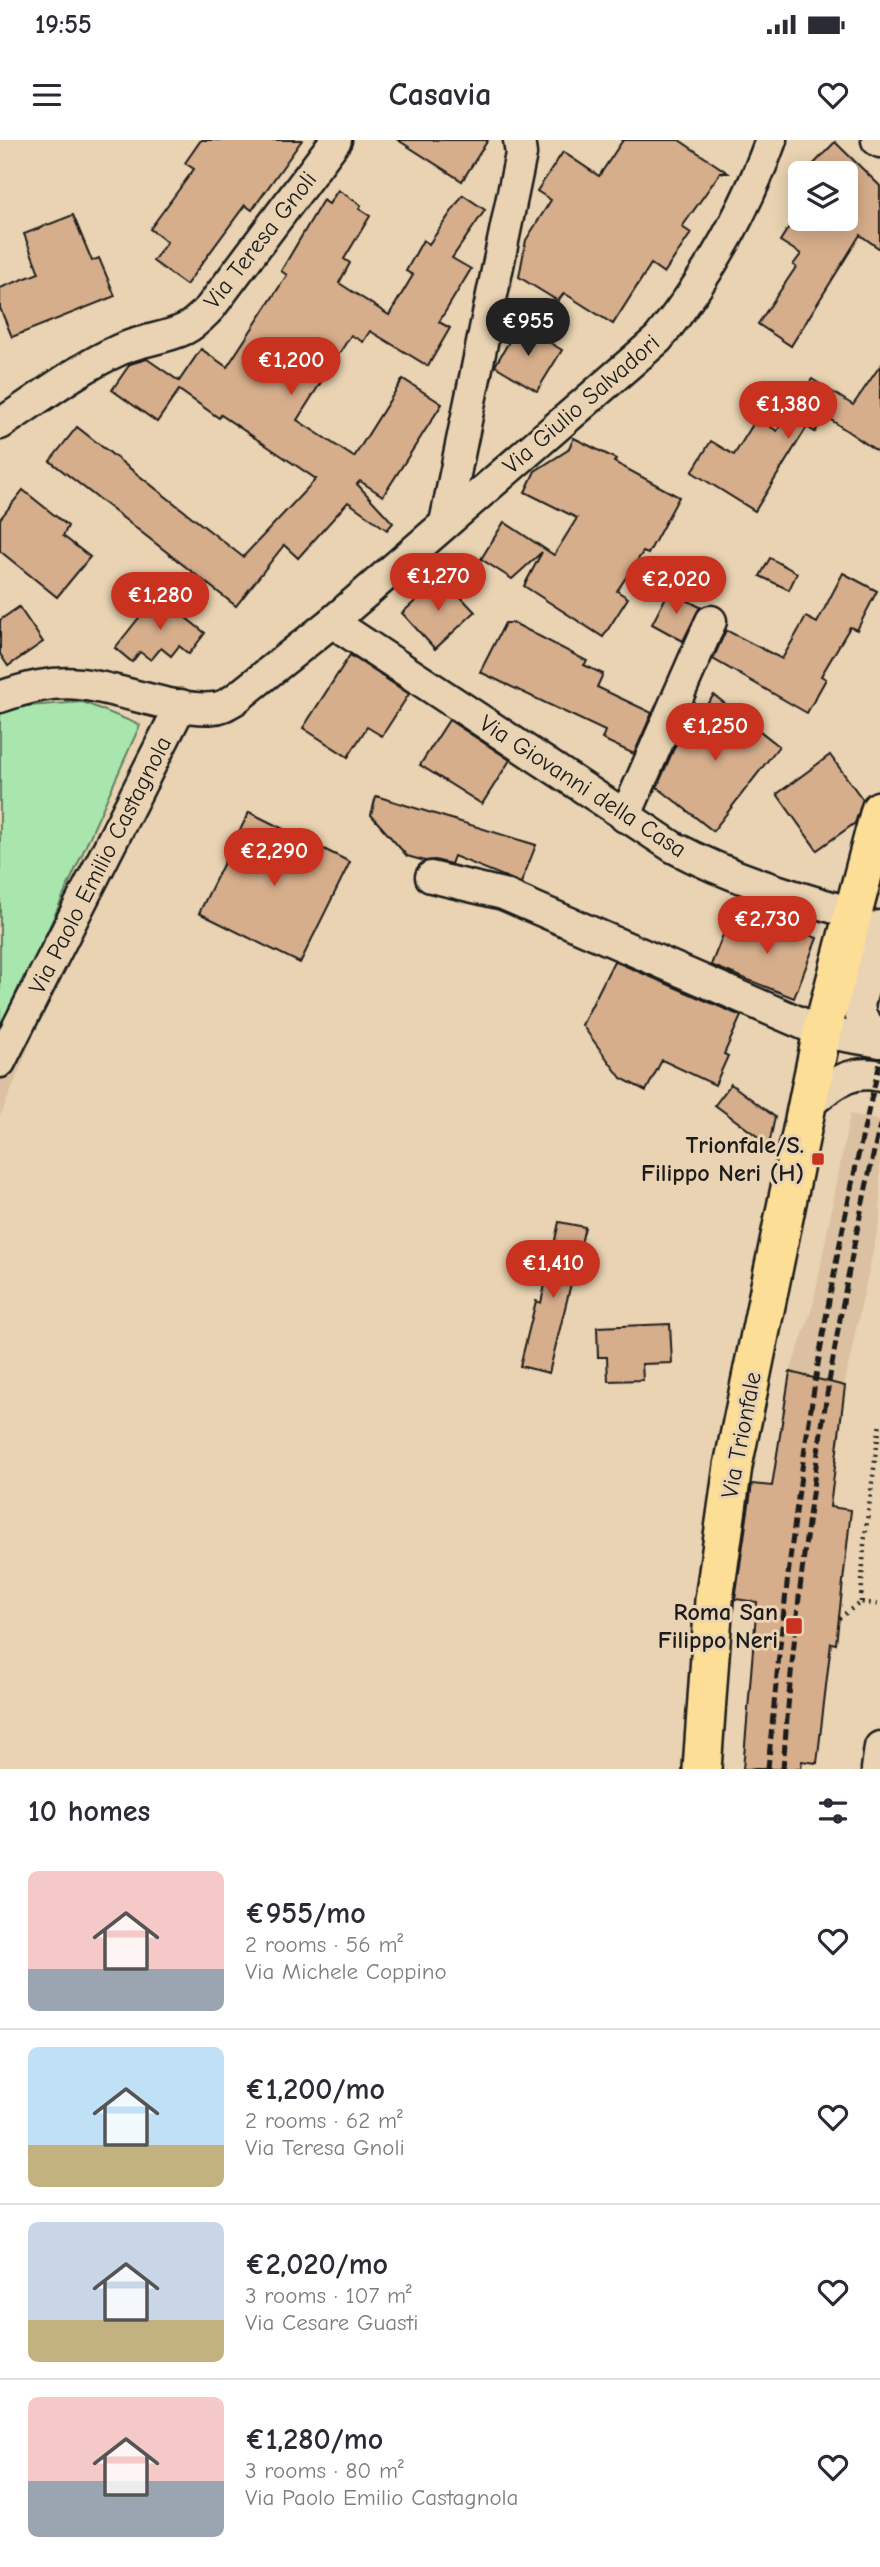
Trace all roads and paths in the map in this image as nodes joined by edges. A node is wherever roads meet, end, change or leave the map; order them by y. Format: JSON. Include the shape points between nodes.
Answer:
{"nodes":[{"id":1,"x":337,"y":140,"type":"edge"},
{"id":2,"x":519,"y":140,"type":"edge"},
{"id":3,"x":771,"y":140,"type":"edge"},
{"id":4,"x":0,"y":424,"type":"edge"},
{"id":5,"x":445,"y":523,"type":"junction"},
{"id":6,"x":711,"y":621,"type":"dead end"},
{"id":7,"x":332,"y":622,"type":"junction"},
{"id":8,"x":0,"y":697,"type":"edge"},
{"id":9,"x":181,"y":705,"type":"junction"},
{"id":10,"x":880,"y":815,"type":"edge"},
{"id":11,"x":625,"y":817,"type":"junction"},
{"id":12,"x":431,"y":877,"type":"dead end"},
{"id":13,"x":866,"y":920,"type":"edge"},
{"id":14,"x":822,"y":1032,"type":"junction"},
{"id":15,"x":880,"y":1041,"type":"edge"},
{"id":16,"x":0,"y":1062,"type":"edge"},
{"id":17,"x":880,"y":1076,"type":"edge"},
{"id":18,"x":807,"y":1105,"type":"junction"},
{"id":19,"x":880,"y":1423,"type":"edge"},
{"id":20,"x":861,"y":1602,"type":"junction"},
{"id":21,"x":880,"y":1605,"type":"edge"},
{"id":22,"x":839,"y":1618,"type":"dead end"},
{"id":23,"x":880,"y":1747,"type":"edge"},
{"id":24,"x":702,"y":1769,"type":"edge"},
{"id":25,"x":877,"y":1769,"type":"edge"}],
"edges":[{"from":1,"to":4,"type":"street","name":"Via Teresa Gnoli","via":[[198,319],[177,332],[118,350]]},
{"from":2,"to":5,"type":"street","via":[[521,154]]},
{"from":3,"to":5,"type":"street","name":"Via Giulio Salvadori","via":[[736,221],[658,339]]},
{"from":5,"to":7,"type":"street","name":"Via Giulio Salvadori"},
{"from":6,"to":11,"type":"street"},
{"from":7,"to":9,"type":"street","name":"Via Paolo Emilio Castagnola","via":[[225,705],[209,709]]},
{"from":7,"to":11,"type":"street","name":"Via Giovanni della Casa"},
{"from":8,"to":9,"type":"street","name":"Via Paolo Emilio Castagnola","via":[[41,685],[79,684]]},
{"from":9,"to":16,"type":"street","name":"Via Paolo Emilio Castagnola"},
{"from":10,"to":13,"type":"main road","name":"Via Trionfale"},
{"from":11,"to":13,"type":"street","name":"Via Giovanni della Casa","via":[[714,868]]},
{"from":12,"to":14,"type":"street","via":[[503,894]]},
{"from":13,"to":14,"type":"main road","name":"Via Trionfale"},
{"from":13,"to":15,"type":"street","name":"Via Trionfale","via":[[859,1005],[861,1017]]},
{"from":14,"to":15,"type":"street","name":"Via Trionfale"},
{"from":14,"to":18,"type":"main road","name":"Via Trionfale"},
{"from":17,"to":18,"type":"street","via":[[855,1074]]},
{"from":18,"to":24,"type":"main road","name":"Via Trionfale","via":[[722,1531]]},
{"from":19,"to":20,"type":"path"},
{"from":20,"to":21,"type":"path"},
{"from":20,"to":22,"type":"path"},
{"from":23,"to":25,"type":"street"}]}
